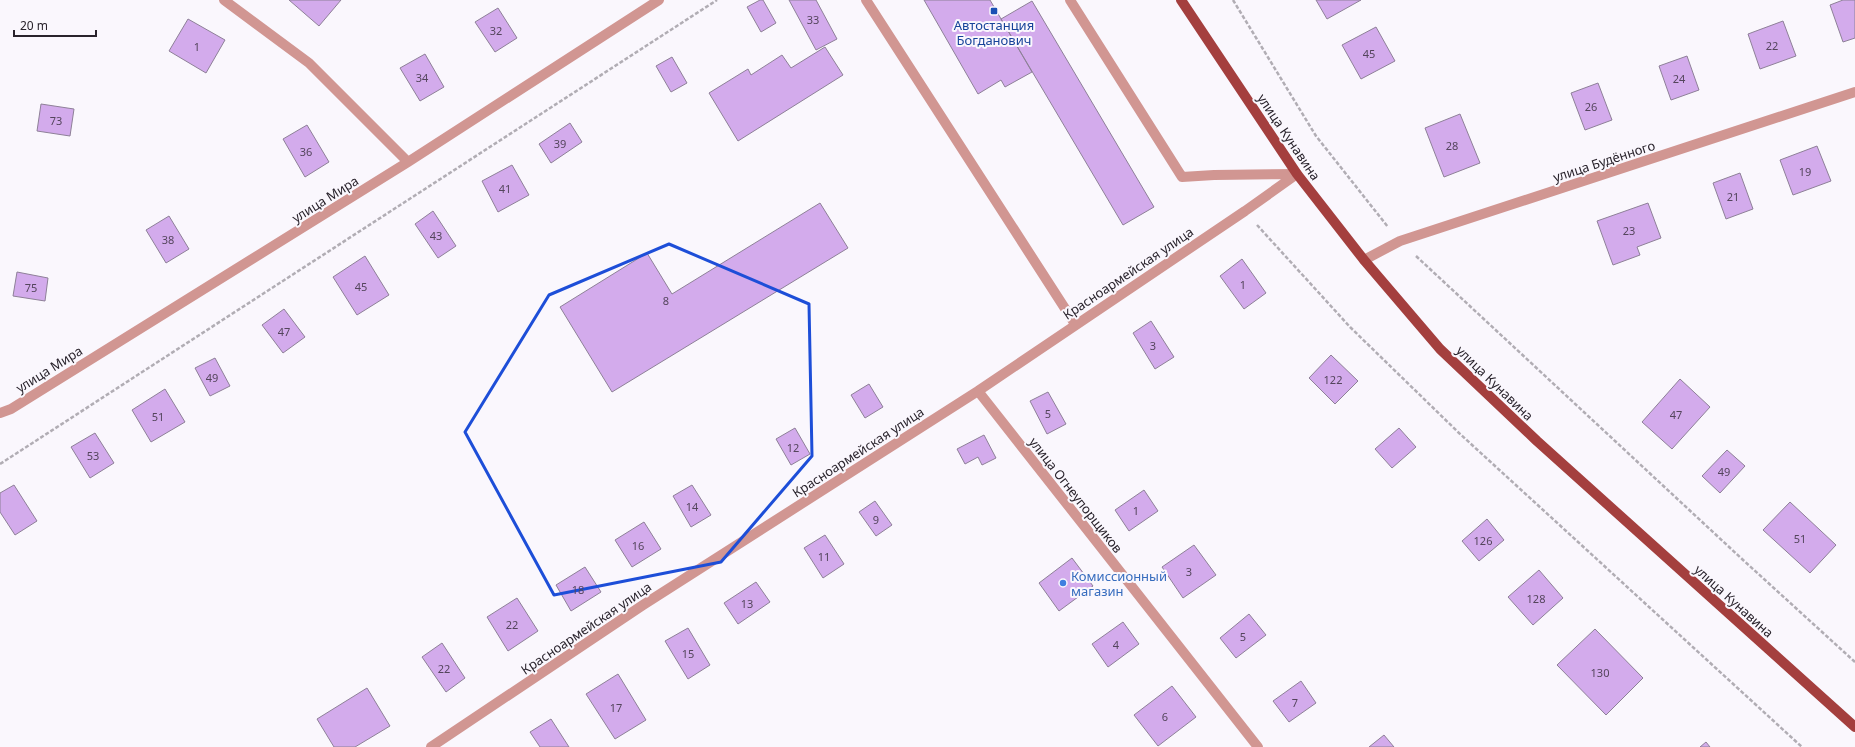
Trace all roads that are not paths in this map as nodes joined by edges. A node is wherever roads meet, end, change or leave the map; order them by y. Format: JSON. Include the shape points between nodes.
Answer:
{"nodes":[{"id":1,"x":224,"y":0,"type":"edge"},
{"id":2,"x":659,"y":0,"type":"edge"},
{"id":3,"x":866,"y":0,"type":"edge"},
{"id":4,"x":1070,"y":0,"type":"edge"},
{"id":5,"x":1181,"y":0,"type":"edge"},
{"id":6,"x":1855,"y":92,"type":"edge"},
{"id":7,"x":408,"y":162,"type":"junction"},
{"id":8,"x":1297,"y":174,"type":"junction"},
{"id":9,"x":1364,"y":260,"type":"junction"},
{"id":10,"x":1075,"y":324,"type":"junction"},
{"id":11,"x":978,"y":391,"type":"junction"},
{"id":12,"x":0,"y":413,"type":"edge"},
{"id":13,"x":1855,"y":727,"type":"edge"},
{"id":14,"x":431,"y":747,"type":"edge"},
{"id":15,"x":1258,"y":747,"type":"edge"}],
"edges":[{"from":1,"to":7,"type":"street","via":[[309,63]]},
{"from":2,"to":7,"type":"street","name":"улица Мира"},
{"from":3,"to":10,"type":"street"},
{"from":4,"to":8,"type":"street","via":[[1182,177]]},
{"from":5,"to":8,"type":"main road","name":"улица Кунавина"},
{"from":6,"to":9,"type":"street","name":"улица Будённого","via":[[1400,241]]},
{"from":7,"to":12,"type":"street","name":"улица Мира"},
{"from":8,"to":9,"type":"main road","name":"улица Кунавина"},
{"from":8,"to":10,"type":"street","name":"Красноармейская улица"},
{"from":9,"to":13,"type":"main road","name":"улица Кунавина","via":[[1440,349],[1520,425]]},
{"from":10,"to":11,"type":"street","name":"Красноармейская улица"},
{"from":11,"to":14,"type":"street","name":"Красноармейская улица","via":[[643,605]]},
{"from":11,"to":15,"type":"street","name":"улица Огнеупорщиков"}]}
